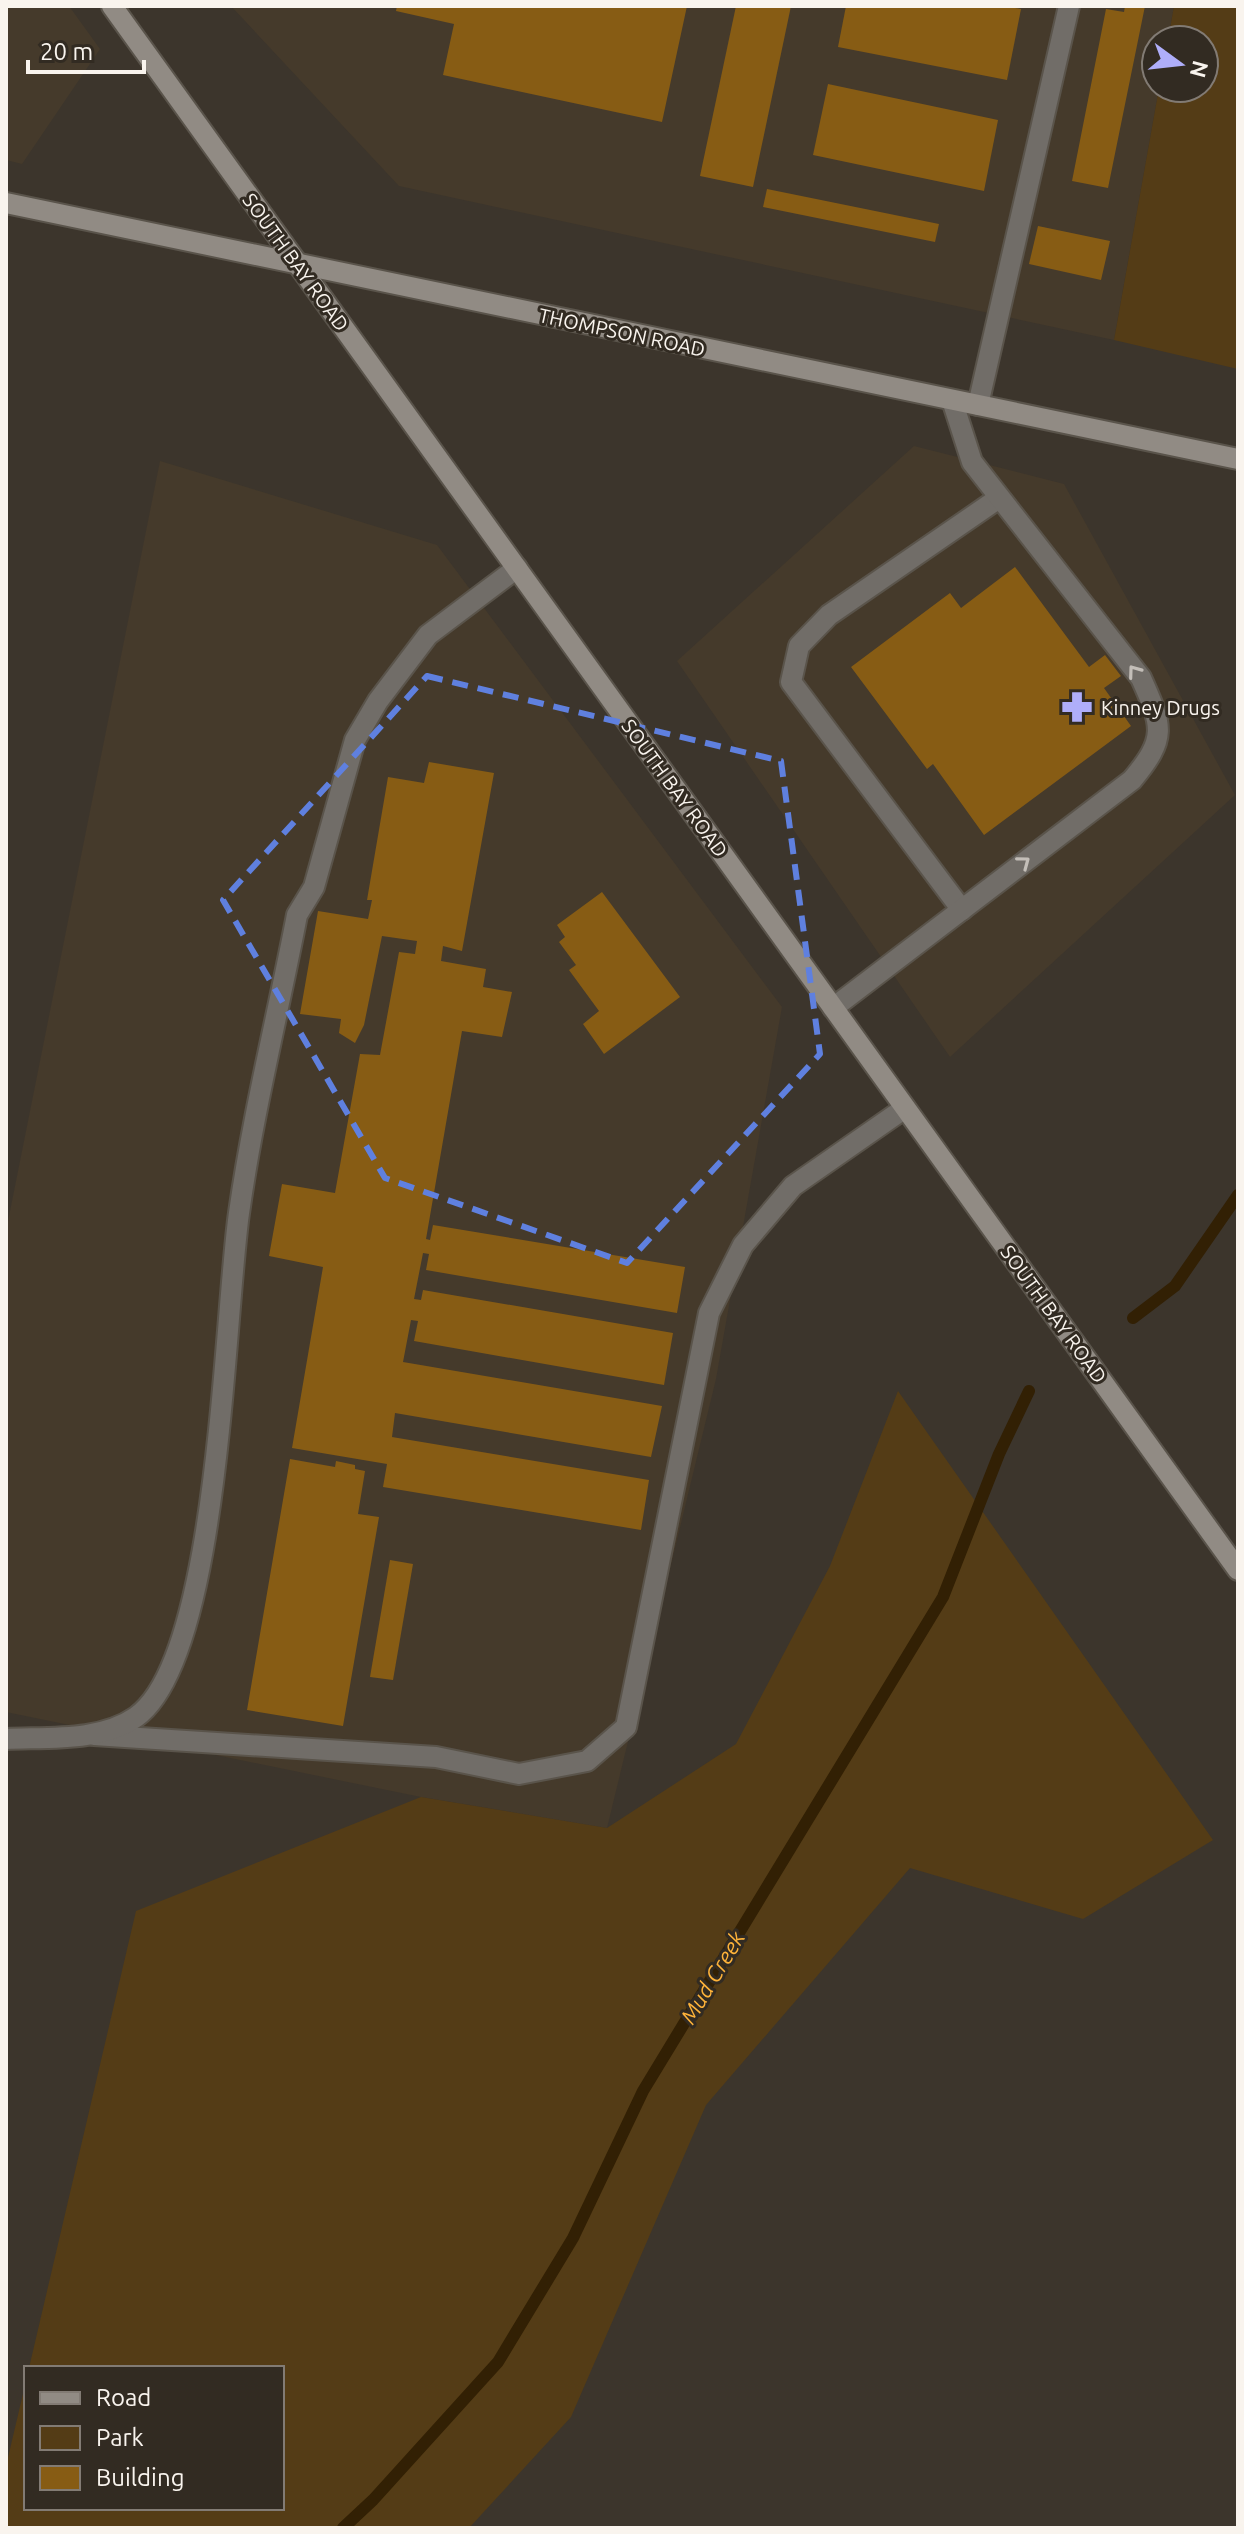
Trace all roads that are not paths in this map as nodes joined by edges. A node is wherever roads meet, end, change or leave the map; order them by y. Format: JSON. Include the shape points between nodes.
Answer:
{"nodes":[{"id":1,"x":112,"y":6,"type":"edge"},
{"id":2,"x":1069,"y":6,"type":"edge"},
{"id":3,"x":6,"y":203,"type":"edge"},
{"id":4,"x":298,"y":265,"type":"junction"},
{"id":5,"x":952,"y":400,"type":"junction"},
{"id":6,"x":978,"y":405,"type":"junction"},
{"id":7,"x":1238,"y":459,"type":"edge"},
{"id":8,"x":999,"y":498,"type":"junction"},
{"id":9,"x":517,"y":568,"type":"junction"},
{"id":10,"x":962,"y":910,"type":"junction"},
{"id":11,"x":833,"y":1008,"type":"junction"},
{"id":12,"x":905,"y":1108,"type":"junction"},
{"id":13,"x":1238,"y":1570,"type":"edge"},
{"id":14,"x":89,"y":1735,"type":"junction"},
{"id":15,"x":6,"y":1739,"type":"edge"}],
"edges":[{"from":1,"to":4,"type":"street","name":"SOUTH BAY ROAD"},
{"from":2,"to":6,"type":"lane"},
{"from":3,"to":4,"type":"street","name":"THOMPSON ROAD"},
{"from":4,"to":5,"type":"street","name":"THOMPSON ROAD"},
{"from":4,"to":9,"type":"street","name":"SOUTH BAY ROAD"},
{"from":5,"to":6,"type":"street","name":"THOMPSON ROAD"},
{"from":5,"to":8,"type":"lane","via":[[972,462]]},
{"from":6,"to":7,"type":"street","name":"THOMPSON ROAD"},
{"from":10,"to":8,"type":"lane","one_way":true,"via":[[1132,780],[1155,752],[1159,718],[1141,678]]},
{"from":8,"to":10,"type":"lane","via":[[829,615],[799,646],[791,682]]},
{"from":9,"to":11,"type":"street","name":"SOUTH BAY ROAD"},
{"from":9,"to":14,"type":"lane","via":[[428,635],[355,740],[314,887],[297,915],[239,1212],[204,1555],[186,1632],[159,1690],[136,1717]]},
{"from":10,"to":11,"type":"lane"},
{"from":11,"to":12,"type":"street","name":"SOUTH BAY ROAD"},
{"from":12,"to":13,"type":"street","name":"SOUTH BAY ROAD"},
{"from":12,"to":14,"type":"lane","via":[[793,1186],[743,1245],[709,1313],[626,1727],[587,1761],[519,1774],[436,1757]]},
{"from":14,"to":15,"type":"lane"}]}
